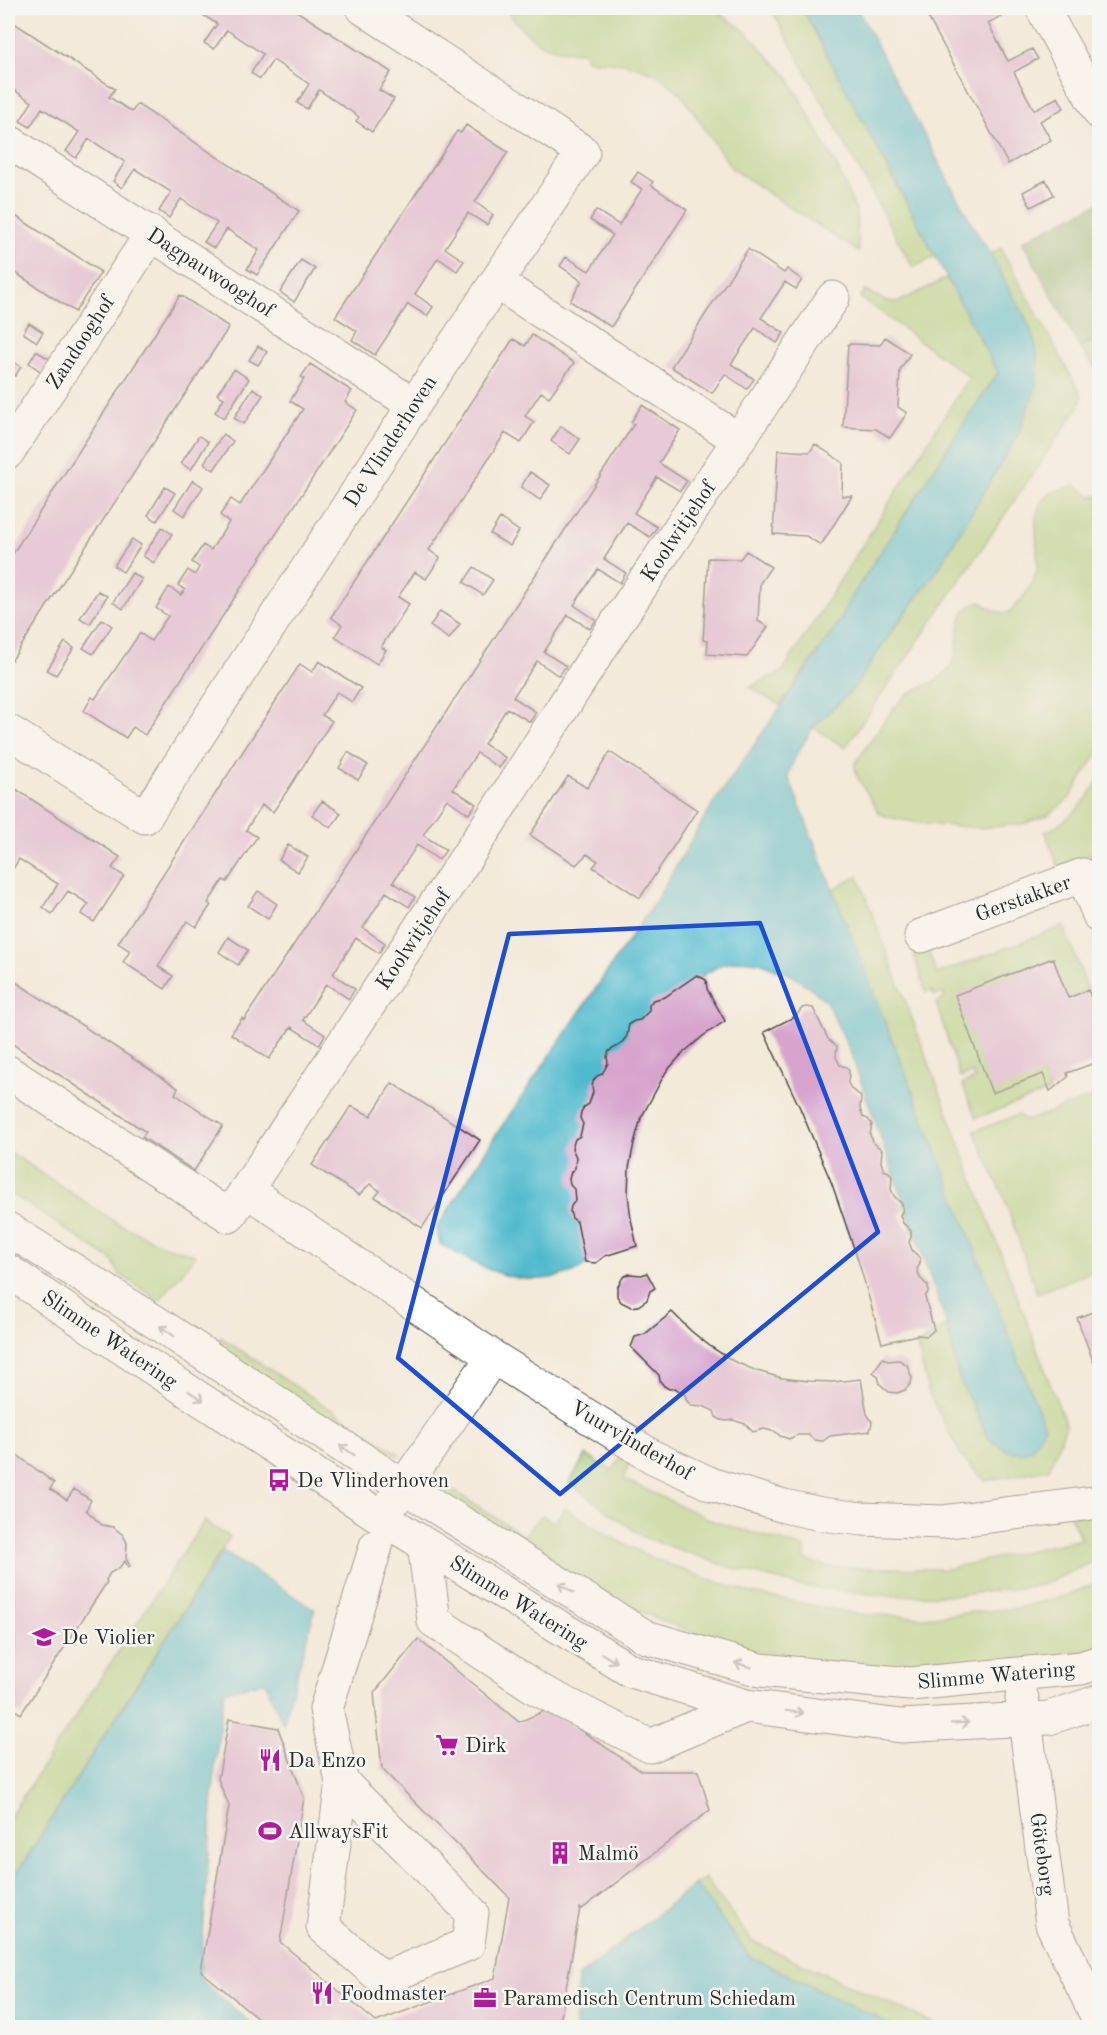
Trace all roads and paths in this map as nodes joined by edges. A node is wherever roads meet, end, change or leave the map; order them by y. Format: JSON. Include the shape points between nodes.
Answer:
{"nodes":[{"id":1,"x":363,"y":8,"type":"edge"},
{"id":2,"x":1042,"y":8,"type":"edge"},
{"id":3,"x":1100,"y":112,"type":"edge"},
{"id":4,"x":8,"y":141,"type":"edge"},
{"id":5,"x":152,"y":233,"type":"junction"},
{"id":6,"x":496,"y":282,"type":"junction"},
{"id":7,"x":833,"y":298,"type":"dead end"},
{"id":8,"x":414,"y":405,"type":"junction"},
{"id":9,"x":739,"y":440,"type":"junction"},
{"id":10,"x":8,"y":452,"type":"edge"},
{"id":11,"x":8,"y":731,"type":"edge"},
{"id":12,"x":1100,"y":917,"type":"edge"},
{"id":13,"x":921,"y":936,"type":"dead end"},
{"id":14,"x":8,"y":1072,"type":"edge"},
{"id":15,"x":246,"y":1190,"type":"junction"},
{"id":16,"x":8,"y":1229,"type":"edge"},
{"id":17,"x":8,"y":1271,"type":"edge"},
{"id":18,"x":493,"y":1357,"type":"junction"},
{"id":19,"x":404,"y":1487,"type":"junction"},
{"id":20,"x":1100,"y":1502,"type":"edge"},
{"id":21,"x":379,"y":1532,"type":"junction"},
{"id":22,"x":424,"y":1544,"type":"junction"},
{"id":23,"x":1100,"y":1662,"type":"edge"},
{"id":24,"x":1018,"y":1675,"type":"junction"},
{"id":25,"x":1100,"y":1701,"type":"edge"},
{"id":26,"x":746,"y":1706,"type":"junction"},
{"id":27,"x":1025,"y":1719,"type":"junction"},
{"id":28,"x":342,"y":1782,"type":"junction"},
{"id":29,"x":1100,"y":2022,"type":"edge"}],
"edges":[{"from":1,"to":6,"type":"street","name":"De Vlinderhoven","via":[[583,152]]},
{"from":2,"to":3,"type":"street"},
{"from":4,"to":5,"type":"street","name":"Dagpauwooghof"},
{"from":5,"to":8,"type":"street","name":"Dagpauwooghof"},
{"from":5,"to":10,"type":"street","name":"Zandooghof"},
{"from":6,"to":8,"type":"street","name":"De Vlinderhoven"},
{"from":6,"to":9,"type":"street"},
{"from":7,"to":9,"type":"street","name":"Koolwitjehof"},
{"from":8,"to":11,"type":"street","name":"De Vlinderhoven","via":[[145,817]]},
{"from":9,"to":15,"type":"street","name":"Koolwitjehof"},
{"from":12,"to":13,"type":"street","name":"Gerstakker","via":[[1083,876]]},
{"from":14,"to":15,"type":"street","name":"Koolwitjehof","via":[[229,1216]]},
{"from":15,"to":18,"type":"street","name":"Vuurvlinderhof"},
{"from":19,"to":16,"type":"street","name":"Slimme Watering","one_way":true},
{"from":17,"to":21,"type":"street","name":"Slimme Watering","one_way":true,"via":[[136,1357]]},
{"from":18,"to":19,"type":"street"},
{"from":18,"to":20,"type":"street","name":"Vuurvlinderhof","via":[[653,1457],[712,1485],[784,1506],[862,1519],[942,1522]]},
{"from":19,"to":21,"type":"street"},
{"from":24,"to":19,"type":"street","name":"Slimme Watering","one_way":true,"via":[[910,1684],[760,1670],[646,1637]]},
{"from":21,"to":22,"type":"street","name":"Slimme Watering"},
{"from":21,"to":28,"type":"street","via":[[326,1709]]},
{"from":22,"to":26,"type":"street","name":"Slimme Watering","one_way":true,"via":[[631,1671]]},
{"from":22,"to":26,"type":"street","via":[[434,1621],[549,1695],[650,1746]]},
{"from":23,"to":24,"type":"street","name":"Slimme Watering","via":[[1082,1668]]},
{"from":24,"to":27,"type":"street","name":"Göteborg"},
{"from":25,"to":27,"type":"street","name":"Slimme Watering","via":[[1049,1718]]},
{"from":26,"to":27,"type":"street","name":"Slimme Watering","one_way":true,"via":[[902,1726]]},
{"from":27,"to":29,"type":"street","name":"Göteborg","via":[[1052,1924]]},
{"from":28,"to":28,"type":"street","via":[[472,1913],[468,1944],[383,1979],[323,1927]]}]}
